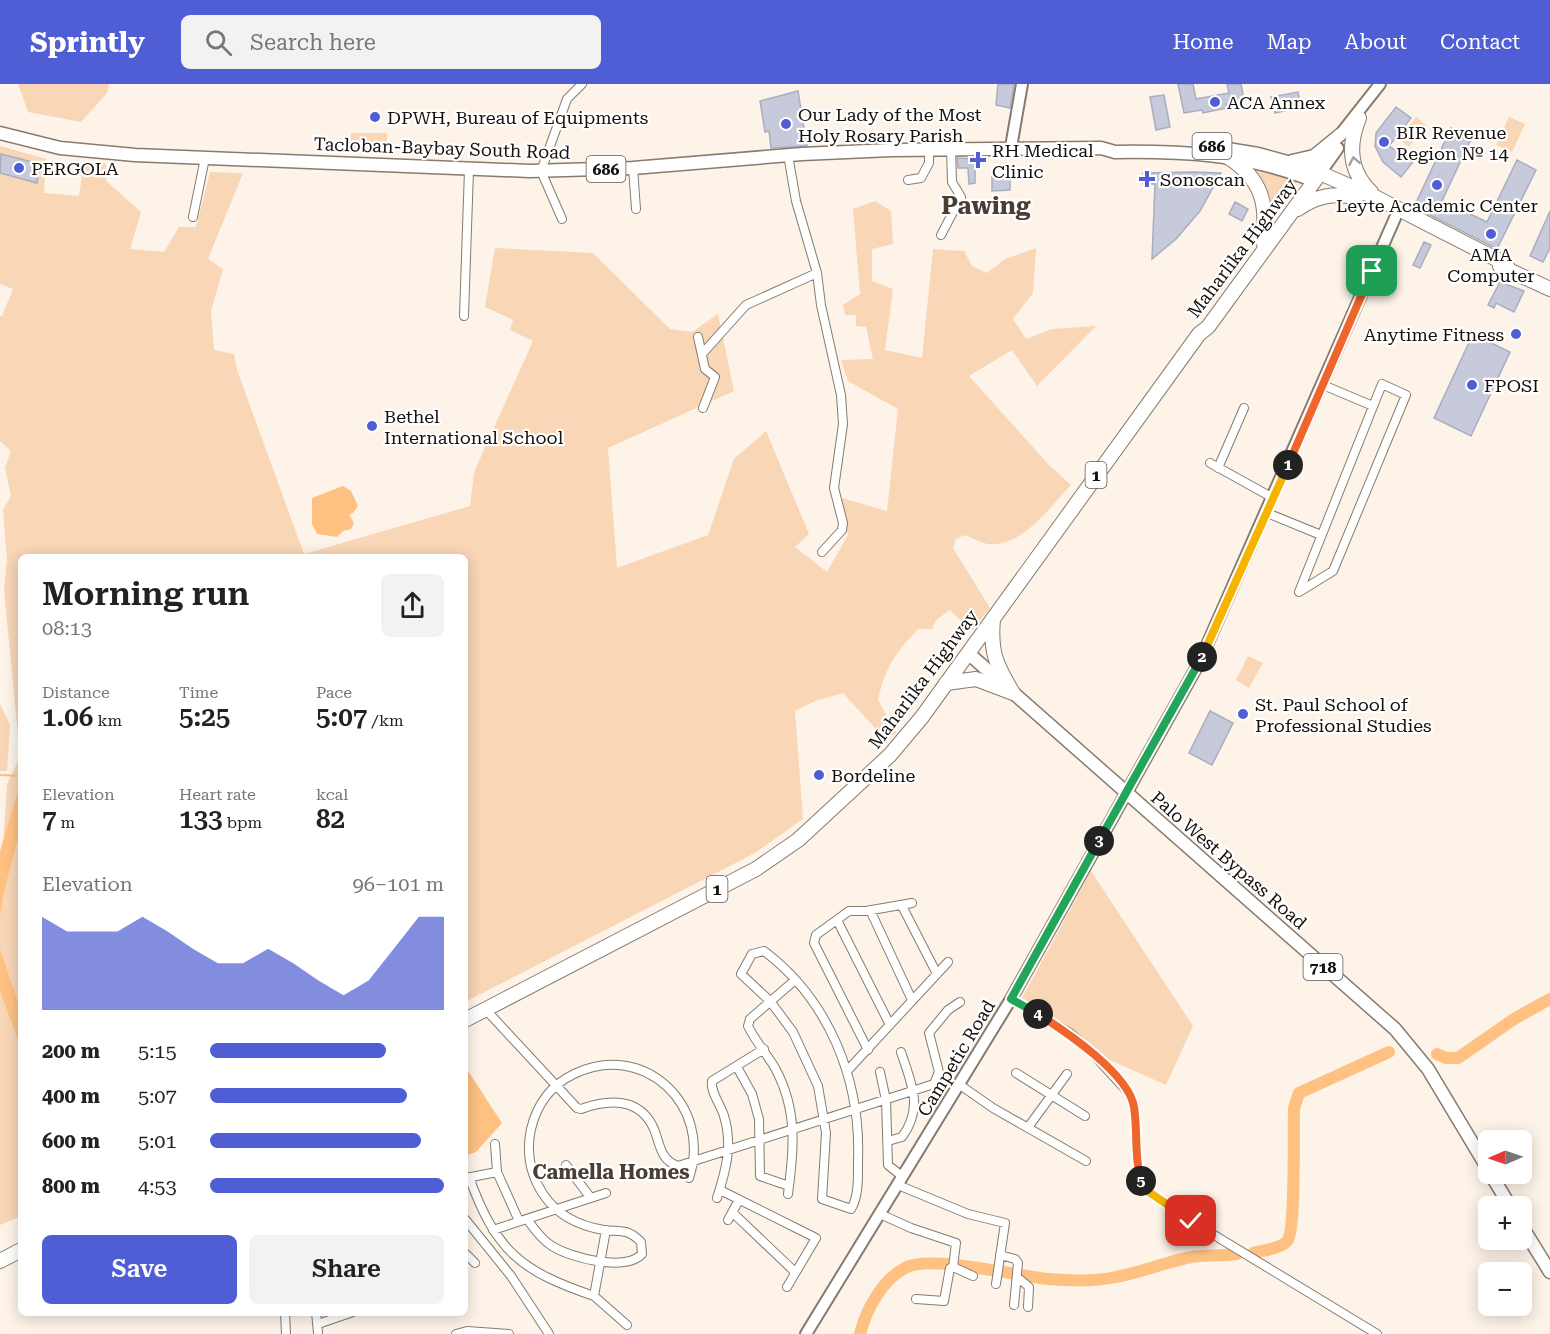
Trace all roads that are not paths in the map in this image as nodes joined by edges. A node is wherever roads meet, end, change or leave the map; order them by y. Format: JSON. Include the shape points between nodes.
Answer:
{"nodes":[{"id":1,"x":582,"y":84,"type":"edge"},
{"id":2,"x":1022,"y":84,"type":"edge"},
{"id":3,"x":1379,"y":86,"type":"edge"},
{"id":4,"x":1359,"y":118,"type":"junction"},
{"id":5,"x":0,"y":133,"type":"edge"},
{"id":6,"x":1341,"y":134,"type":"junction"},
{"id":7,"x":1011,"y":147,"type":"junction"},
{"id":8,"x":951,"y":148,"type":"junction"},
{"id":9,"x":1101,"y":148,"type":"junction"},
{"id":10,"x":929,"y":149,"type":"junction"},
{"id":11,"x":788,"y":155,"type":"junction"},
{"id":12,"x":1228,"y":157,"type":"junction"},
{"id":13,"x":205,"y":158,"type":"junction"},
{"id":14,"x":1285,"y":161,"type":"junction"},
{"id":15,"x":633,"y":168,"type":"junction"},
{"id":16,"x":469,"y":170,"type":"junction"},
{"id":17,"x":541,"y":171,"type":"junction"},
{"id":18,"x":1314,"y":175,"type":"junction"},
{"id":19,"x":908,"y":180,"type":"dead end"},
{"id":20,"x":1356,"y":198,"type":"junction"},
{"id":21,"x":1377,"y":198,"type":"junction"},
{"id":22,"x":636,"y":209,"type":"dead end"},
{"id":23,"x":193,"y":217,"type":"dead end"},
{"id":24,"x":1287,"y":218,"type":"junction"},
{"id":25,"x":1395,"y":218,"type":"junction"},
{"id":26,"x":562,"y":219,"type":"dead end"},
{"id":27,"x":941,"y":235,"type":"dead end"},
{"id":28,"x":1263,"y":242,"type":"junction"},
{"id":29,"x":1508,"y":268,"type":"junction"},
{"id":30,"x":817,"y":273,"type":"junction"},
{"id":31,"x":1550,"y":289,"type":"edge"},
{"id":32,"x":464,"y":316,"type":"dead end"},
{"id":33,"x":1199,"y":334,"type":"junction"},
{"id":34,"x":698,"y":337,"type":"dead end"},
{"id":35,"x":702,"y":354,"type":"junction"},
{"id":36,"x":1323,"y":385,"type":"junction"},
{"id":37,"x":1373,"y":406,"type":"junction"},
{"id":38,"x":703,"y":408,"type":"dead end"},
{"id":39,"x":1244,"y":408,"type":"dead end"},
{"id":40,"x":1210,"y":463,"type":"dead end"},
{"id":41,"x":1218,"y":468,"type":"junction"},
{"id":42,"x":1273,"y":498,"type":"junction"},
{"id":43,"x":1267,"y":513,"type":"junction"},
{"id":44,"x":1321,"y":535,"type":"junction"},
{"id":45,"x":822,"y":552,"type":"dead end"},
{"id":46,"x":993,"y":617,"type":"junction"},
{"id":47,"x":968,"y":653,"type":"junction"},
{"id":48,"x":946,"y":683,"type":"junction"},
{"id":49,"x":1012,"y":693,"type":"junction"},
{"id":50,"x":1125,"y":793,"type":"junction"},
{"id":51,"x":912,"y":903,"type":"dead end"},
{"id":52,"x":902,"y":906,"type":"junction"},
{"id":53,"x":870,"y":910,"type":"junction"},
{"id":54,"x":837,"y":920,"type":"junction"},
{"id":55,"x":948,"y":962,"type":"dead end"},
{"id":56,"x":937,"y":974,"type":"junction"},
{"id":57,"x":794,"y":981,"type":"junction"},
{"id":58,"x":1011,"y":999,"type":"junction"},
{"id":59,"x":912,"y":1000,"type":"junction"},
{"id":60,"x":770,"y":1001,"type":"junction"},
{"id":61,"x":960,"y":1002,"type":"dead end"},
{"id":62,"x":486,"y":1010,"type":"junction"},
{"id":63,"x":468,"y":1019,"type":"edge"},
{"id":64,"x":890,"y":1025,"type":"junction"},
{"id":65,"x":764,"y":1049,"type":"junction"},
{"id":66,"x":868,"y":1050,"type":"junction"},
{"id":67,"x":901,"y":1052,"type":"dead end"},
{"id":68,"x":737,"y":1067,"type":"junction"},
{"id":69,"x":848,"y":1070,"type":"junction"},
{"id":70,"x":880,"y":1072,"type":"dead end"},
{"id":71,"x":1016,"y":1073,"type":"dead end"},
{"id":72,"x":1067,"y":1074,"type":"dead end"},
{"id":73,"x":555,"y":1085,"type":"junction"},
{"id":74,"x":960,"y":1085,"type":"junction"},
{"id":75,"x":913,"y":1091,"type":"junction"},
{"id":76,"x":1051,"y":1095,"type":"junction"},
{"id":77,"x":886,"y":1100,"type":"junction"},
{"id":78,"x":857,"y":1110,"type":"junction"},
{"id":79,"x":1085,"y":1116,"type":"dead end"},
{"id":80,"x":825,"y":1119,"type":"junction"},
{"id":81,"x":1029,"y":1126,"type":"junction"},
{"id":82,"x":794,"y":1130,"type":"junction"},
{"id":83,"x":760,"y":1140,"type":"junction"},
{"id":84,"x":888,"y":1141,"type":"junction"},
{"id":85,"x":495,"y":1144,"type":"dead end"},
{"id":86,"x":729,"y":1150,"type":"junction"},
{"id":87,"x":1478,"y":1153,"type":"edge"},
{"id":88,"x":1086,"y":1161,"type":"dead end"},
{"id":89,"x":694,"y":1162,"type":"junction"},
{"id":90,"x":566,"y":1165,"type":"dead end"},
{"id":91,"x":888,"y":1165,"type":"junction"},
{"id":92,"x":497,"y":1172,"type":"junction"},
{"id":93,"x":888,"y":1176,"type":"dead end"},
{"id":94,"x":468,"y":1178,"type":"edge"},
{"id":95,"x":689,"y":1178,"type":"dead end"},
{"id":96,"x":468,"y":1180,"type":"edge"},
{"id":97,"x":901,"y":1181,"type":"junction"},
{"id":98,"x":606,"y":1193,"type":"dead end"},
{"id":99,"x":590,"y":1197,"type":"junction"},
{"id":100,"x":739,"y":1200,"type":"junction"},
{"id":101,"x":555,"y":1209,"type":"junction"},
{"id":102,"x":733,"y":1213,"type":"junction"},
{"id":103,"x":880,"y":1214,"type":"junction"},
{"id":104,"x":523,"y":1220,"type":"junction"},
{"id":105,"x":728,"y":1220,"type":"dead end"},
{"id":106,"x":468,"y":1223,"type":"edge"},
{"id":107,"x":492,"y":1230,"type":"junction"},
{"id":108,"x":606,"y":1230,"type":"junction"},
{"id":109,"x":1532,"y":1243,"type":"edge"},
{"id":110,"x":18,"y":1252,"type":"edge"},
{"id":111,"x":1000,"y":1255,"type":"junction"},
{"id":112,"x":468,"y":1256,"type":"edge"},
{"id":113,"x":0,"y":1261,"type":"edge"},
{"id":114,"x":599,"y":1262,"type":"junction"},
{"id":115,"x":475,"y":1263,"type":"dead end"},
{"id":116,"x":953,"y":1265,"type":"junction"},
{"id":117,"x":795,"y":1272,"type":"junction"},
{"id":118,"x":1550,"y":1272,"type":"edge"},
{"id":119,"x":1017,"y":1275,"type":"junction"},
{"id":120,"x":973,"y":1276,"type":"dead end"},
{"id":121,"x":996,"y":1284,"type":"dead end"},
{"id":122,"x":787,"y":1287,"type":"dead end"},
{"id":123,"x":594,"y":1296,"type":"junction"},
{"id":124,"x":916,"y":1299,"type":"dead end"},
{"id":125,"x":1014,"y":1305,"type":"dead end"},
{"id":126,"x":1028,"y":1307,"type":"dead end"},
{"id":127,"x":285,"y":1316,"type":"edge"},
{"id":128,"x":344,"y":1316,"type":"edge"},
{"id":129,"x":627,"y":1325,"type":"dead end"},
{"id":130,"x":318,"y":1328,"type":"edge"},
{"id":131,"x":286,"y":1334,"type":"edge"},
{"id":132,"x":456,"y":1334,"type":"edge"},
{"id":133,"x":509,"y":1334,"type":"edge"},
{"id":134,"x":549,"y":1334,"type":"edge"},
{"id":135,"x":806,"y":1334,"type":"edge"},
{"id":136,"x":1377,"y":1334,"type":"edge"}],
"edges":[{"from":1,"to":17,"type":"street","via":[[567,99]]},
{"from":2,"to":7,"type":"street"},
{"from":3,"to":4,"type":"street","number":"686"},
{"from":3,"to":6,"type":"street","number":"686"},
{"from":4,"to":18,"type":"street","number":"686"},
{"from":21,"to":4,"type":"highway","one_way":true,"via":[[1361,182],[1354,167],[1352,135]]},
{"from":5,"to":13,"type":"main road","name":"Tacloban-Baybay South Road","number":"686","via":[[78,150]]},
{"from":6,"to":14,"type":"main road","number":"686","via":[[1314,156]]},
{"from":6,"to":18,"type":"street","number":"686"},
{"from":7,"to":8,"type":"main road","name":"Tacloban-Baybay South Road","number":"686"},
{"from":7,"to":9,"type":"main road","name":"Tacloban-Baybay South Road","number":"686"},
{"from":8,"to":10,"type":"main road","name":"Tacloban-Baybay South Road","number":"686"},
{"from":8,"to":27,"type":"street","via":[[952,182],[961,197]]},
{"from":9,"to":12,"type":"main road","name":"Tacloban-Baybay South Road","number":"686","via":[[1115,152]]},
{"from":9,"to":14,"type":"main road","name":"Tacloban-Baybay South Road","number":"686","via":[[1120,144],[1201,146]]},
{"from":10,"to":11,"type":"main road","name":"Tacloban-Baybay South Road","number":"686"},
{"from":10,"to":19,"type":"street","via":[[929,163],[921,178]]},
{"from":11,"to":15,"type":"main road","name":"Tacloban-Baybay South Road","number":"686"},
{"from":11,"to":30,"type":"street","via":[[794,192]]},
{"from":12,"to":18,"type":"main road","name":"Tacloban-Baybay South Road","number":"686"},
{"from":12,"to":28,"type":"highway","number":"686","via":[[1259,189],[1265,214]]},
{"from":13,"to":16,"type":"main road","name":"Tacloban-Baybay South Road","number":"686"},
{"from":13,"to":23,"type":"street"},
{"from":14,"to":18,"type":"main road","number":"686"},
{"from":15,"to":17,"type":"main road","name":"Tacloban-Baybay South Road","number":"686"},
{"from":15,"to":22,"type":"street"},
{"from":16,"to":17,"type":"main road","name":"Tacloban-Baybay South Road","number":"686"},
{"from":16,"to":32,"type":"street"},
{"from":17,"to":26,"type":"street"},
{"from":18,"to":20,"type":"highway","name":"Maharlika Highway","number":"1"},
{"from":18,"to":21,"type":"highway","name":"Maharlika Highway","number":"1"},
{"from":18,"to":24,"type":"highway","name":"Maharlika Highway","number":"1"},
{"from":18,"to":28,"type":"highway","name":"Maharlika Highway","number":"1"},
{"from":20,"to":24,"type":"highway","number":"1","via":[[1318,198]]},
{"from":20,"to":25,"type":"highway","name":"Maharlika Highway","number":"1"},
{"from":21,"to":29,"type":"highway","name":"Maharlika Highway","number":"1"},
{"from":24,"to":33,"type":"highway","name":"Maharlika Highway","number":"1"},
{"from":25,"to":29,"type":"highway","name":"Maharlika Highway","number":"1"},
{"from":25,"to":36,"type":"street","name":"Campetic Road"},
{"from":28,"to":33,"type":"highway","name":"Maharlika Highway","number":"1"},
{"from":29,"to":31,"type":"highway","name":"Maharlika Highway","number":"1"},
{"from":30,"to":35,"type":"street","via":[[746,305]]},
{"from":30,"to":45,"type":"street","via":[[843,424],[834,488],[842,530]]},
{"from":33,"to":46,"type":"highway","name":"Maharlika Highway","number":"1"},
{"from":34,"to":35,"type":"street"},
{"from":35,"to":38,"type":"street","via":[[705,369],[715,377]]},
{"from":36,"to":37,"type":"street"},
{"from":36,"to":42,"type":"street","name":"Campetic Road"},
{"from":37,"to":44,"type":"street"},
{"from":37,"to":44,"type":"street","via":[[1382,384],[1406,395],[1332,571],[1299,592]]},
{"from":39,"to":41,"type":"street"},
{"from":40,"to":41,"type":"street"},
{"from":41,"to":42,"type":"street"},
{"from":42,"to":43,"type":"street","name":"Campetic Road"},
{"from":43,"to":44,"type":"street"},
{"from":43,"to":50,"type":"street","name":"Campetic Road","via":[[1199,663]]},
{"from":46,"to":47,"type":"highway","name":"Maharlika Highway","number":"1"},
{"from":46,"to":49,"type":"highway","via":[[993,656]]},
{"from":47,"to":48,"type":"highway","name":"Maharlika Highway","number":"1"},
{"from":47,"to":49,"type":"main road","name":"Palo West Bypass Road","number":"718"},
{"from":48,"to":49,"type":"highway","via":[[976,679]]},
{"from":48,"to":62,"type":"highway","name":"Maharlika Highway","number":"1","via":[[890,755],[798,840],[756,869]]},
{"from":49,"to":50,"type":"main road","name":"Palo West Bypass Road","number":"718"},
{"from":50,"to":58,"type":"street","name":"Campetic Road"},
{"from":50,"to":87,"type":"main road","name":"Palo West Bypass Road","number":"718","via":[[1403,1038],[1428,1069]]},
{"from":51,"to":52,"type":"street"},
{"from":52,"to":53,"type":"street"},
{"from":52,"to":56,"type":"street"},
{"from":53,"to":54,"type":"street","via":[[849,911]]},
{"from":53,"to":59,"type":"street"},
{"from":54,"to":64,"type":"street"},
{"from":54,"to":66,"type":"street","via":[[816,935],[814,943]]},
{"from":55,"to":56,"type":"street"},
{"from":56,"to":59,"type":"street"},
{"from":57,"to":60,"type":"street"},
{"from":57,"to":60,"type":"street","via":[[764,951],[752,954],[741,974]]},
{"from":57,"to":69,"type":"street","via":[[823,1019]]},
{"from":58,"to":74,"type":"street","name":"Campetic Road"},
{"from":58,"to":136,"type":"street","via":[[1070,1033],[1128,1092],[1134,1106],[1139,1179],[1144,1187],[1191,1221]]},
{"from":59,"to":64,"type":"street"},
{"from":60,"to":65,"type":"street","via":[[750,1019],[748,1026]]},
{"from":60,"to":80,"type":"street","via":[[803,1049],[818,1086]]},
{"from":61,"to":75,"type":"street","via":[[929,1033],[939,1072],[937,1080]]},
{"from":62,"to":63,"type":"highway","name":"Maharlika Highway","number":"1"},
{"from":62,"to":73,"type":"street"},
{"from":64,"to":66,"type":"street"},
{"from":65,"to":68,"type":"street"},
{"from":65,"to":82,"type":"street","via":[[777,1071]]},
{"from":66,"to":69,"type":"street"},
{"from":67,"to":75,"type":"street"},
{"from":68,"to":83,"type":"street","via":[[752,1094]]},
{"from":68,"to":86,"type":"street","via":[[711,1085],[724,1117]]},
{"from":69,"to":78,"type":"street"},
{"from":70,"to":77,"type":"street"},
{"from":71,"to":76,"type":"street"},
{"from":72,"to":76,"type":"street"},
{"from":73,"to":89,"type":"street","via":[[579,1109],[608,1102],[633,1107],[649,1120],[661,1153],[674,1165]]},
{"from":73,"to":89,"type":"street","via":[[598,1064],[622,1064],[653,1076],[677,1098],[688,1115],[694,1137]]},
{"from":73,"to":101,"type":"street","via":[[535,1115],[528,1149],[535,1179]]},
{"from":74,"to":81,"type":"street"},
{"from":74,"to":97,"type":"street","name":"Campetic Road"},
{"from":75,"to":77,"type":"street"},
{"from":75,"to":84,"type":"street","via":[[914,1113],[905,1132]]},
{"from":76,"to":79,"type":"street"},
{"from":76,"to":81,"type":"street"},
{"from":77,"to":78,"type":"street"},
{"from":77,"to":84,"type":"street"},
{"from":78,"to":80,"type":"street"},
{"from":78,"to":80,"type":"street","via":[[857,1184],[853,1207],[848,1210],[824,1201],[821,1195]]},
{"from":80,"to":82,"type":"street"},
{"from":81,"to":88,"type":"street"},
{"from":82,"to":83,"type":"street"},
{"from":82,"to":83,"type":"street","via":[[789,1190],[760,1176]]},
{"from":83,"to":86,"type":"street"},
{"from":84,"to":91,"type":"street"},
{"from":85,"to":92,"type":"street"},
{"from":86,"to":89,"type":"street"},
{"from":86,"to":100,"type":"street","via":[[719,1194]]},
{"from":89,"to":95,"type":"street"},
{"from":90,"to":99,"type":"street"},
{"from":91,"to":93,"type":"street"},
{"from":91,"to":97,"type":"street"},
{"from":92,"to":94,"type":"street"},
{"from":92,"to":104,"type":"street"},
{"from":96,"to":107,"type":"street"},
{"from":97,"to":103,"type":"street","name":"Campetic Road"},
{"from":97,"to":111,"type":"street","via":[[968,1214],[1005,1223]]},
{"from":98,"to":99,"type":"street"},
{"from":99,"to":101,"type":"street"},
{"from":100,"to":102,"type":"street"},
{"from":100,"to":117,"type":"street","via":[[814,1236],[816,1240]]},
{"from":101,"to":104,"type":"street"},
{"from":101,"to":108,"type":"street","via":[[583,1225]]},
{"from":102,"to":105,"type":"street"},
{"from":102,"to":117,"type":"street"},
{"from":103,"to":116,"type":"street","via":[[956,1243]]},
{"from":103,"to":135,"type":"street","name":"Campetic Road"},
{"from":104,"to":107,"type":"street"},
{"from":104,"to":114,"type":"street","via":[[552,1246]]},
{"from":106,"to":134,"type":"street","via":[[511,1276]]},
{"from":107,"to":123,"type":"street","via":[[518,1259],[540,1274]]},
{"from":108,"to":114,"type":"street"},
{"from":108,"to":114,"type":"street","via":[[626,1231],[634,1236],[643,1247],[642,1254],[628,1262]]},
{"from":109,"to":118,"type":"main road"},
{"from":110,"to":113,"type":"highway"},
{"from":111,"to":119,"type":"street","via":[[1016,1260]]},
{"from":111,"to":121,"type":"street"},
{"from":112,"to":115,"type":"street"},
{"from":114,"to":123,"type":"street"},
{"from":116,"to":120,"type":"street"},
{"from":116,"to":124,"type":"street","via":[[944,1301]]},
{"from":117,"to":122,"type":"street"},
{"from":119,"to":125,"type":"street"},
{"from":119,"to":126,"type":"street","via":[[1030,1289]]},
{"from":123,"to":129,"type":"street"},
{"from":127,"to":131,"type":"street"},
{"from":128,"to":130,"type":"street"},
{"from":132,"to":133,"type":"street"}]}
